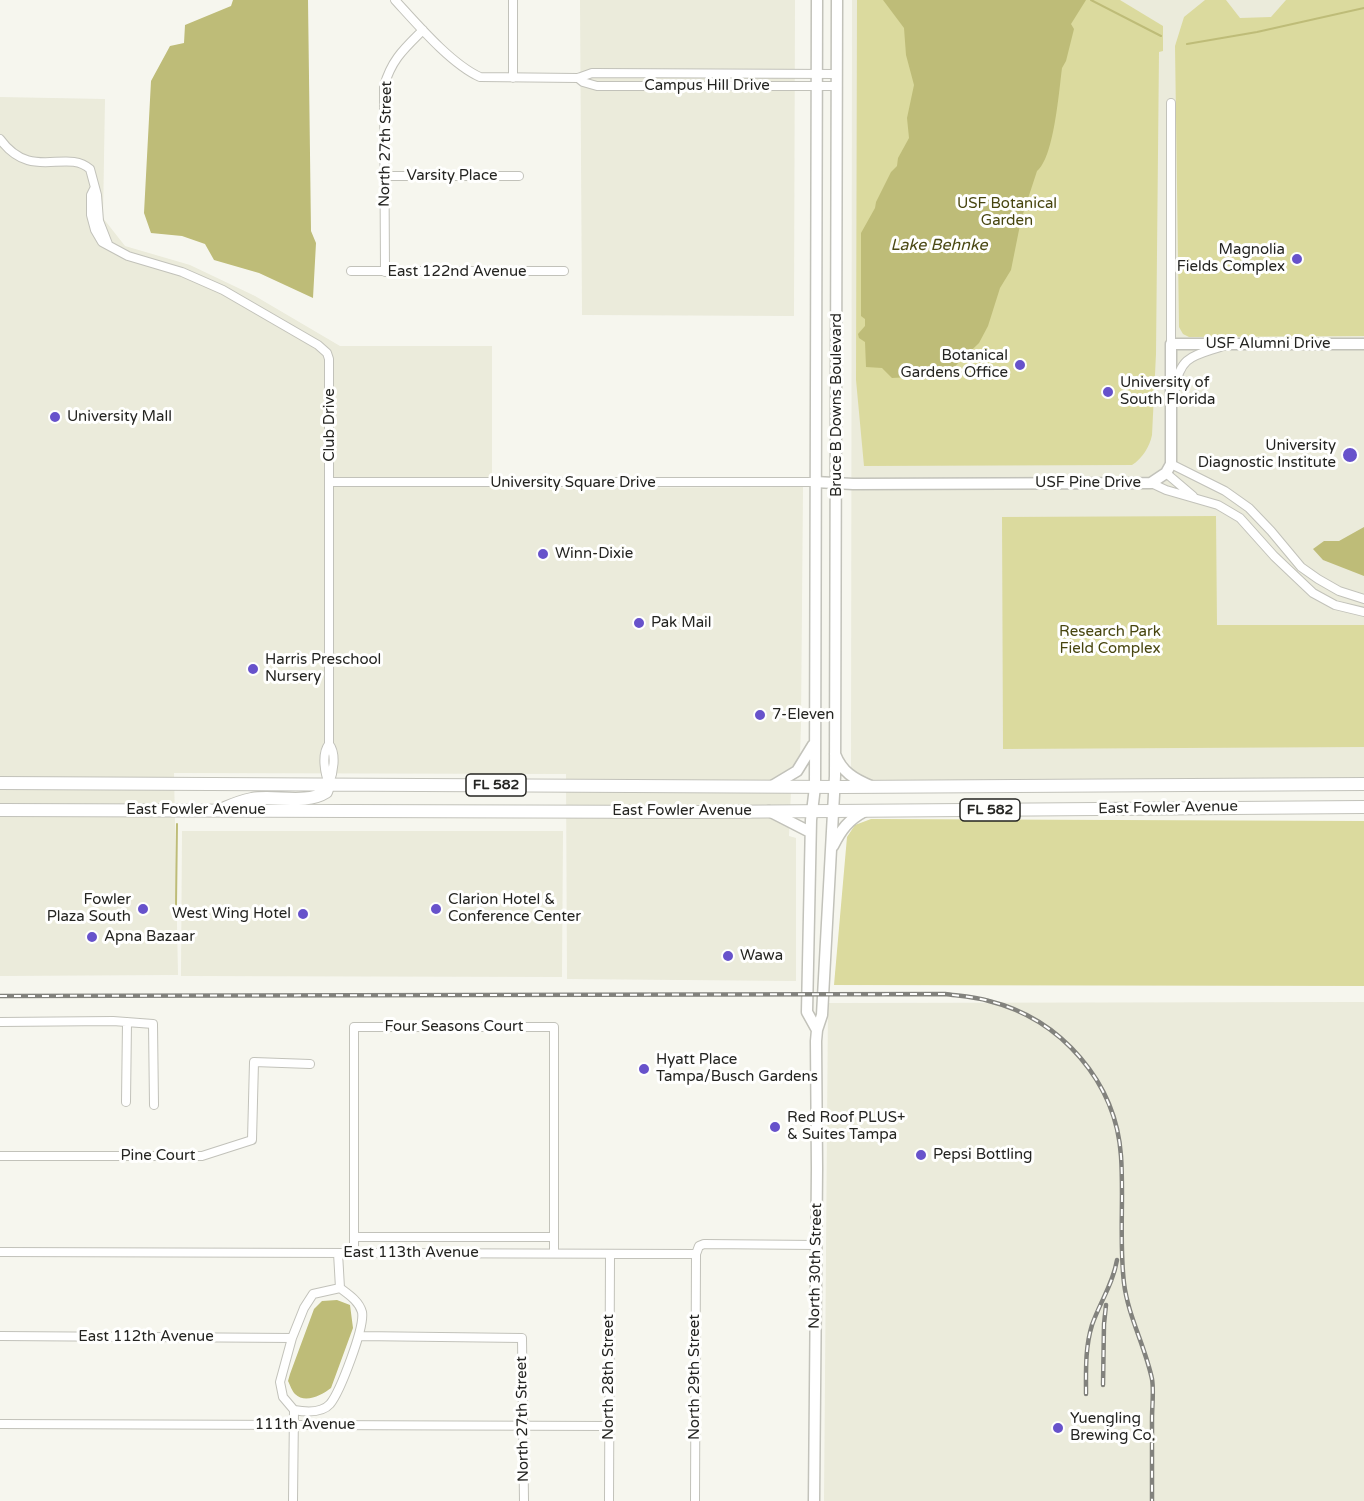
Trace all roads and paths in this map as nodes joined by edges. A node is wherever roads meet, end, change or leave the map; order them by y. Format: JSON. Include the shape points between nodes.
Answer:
{"nodes":[{"id":1,"x":395,"y":0,"type":"edge"},
{"id":2,"x":513,"y":0,"type":"edge"},
{"id":3,"x":817,"y":0,"type":"edge"},
{"id":4,"x":837,"y":0,"type":"edge"},
{"id":5,"x":423,"y":30,"type":"junction"},
{"id":6,"x":817,"y":74,"type":"junction"},
{"id":7,"x":837,"y":74,"type":"junction"},
{"id":8,"x":513,"y":78,"type":"junction"},
{"id":9,"x":578,"y":78,"type":"junction"},
{"id":10,"x":817,"y":86,"type":"junction"},
{"id":11,"x":837,"y":86,"type":"junction"},
{"id":12,"x":1171,"y":103,"type":"dead end"},
{"id":13,"x":0,"y":140,"type":"edge"},
{"id":14,"x":385,"y":176,"type":"junction"},
{"id":15,"x":519,"y":176,"type":"dead end"},
{"id":16,"x":351,"y":271,"type":"dead end"},
{"id":17,"x":564,"y":271,"type":"dead end"},
{"id":18,"x":385,"y":272,"type":"junction"},
{"id":19,"x":1171,"y":344,"type":"junction"},
{"id":20,"x":1229,"y":344,"type":"junction"},
{"id":21,"x":1364,"y":344,"type":"edge"},
{"id":22,"x":1171,"y":408,"type":"junction"},
{"id":23,"x":1168,"y":468,"type":"junction"},
{"id":24,"x":330,"y":482,"type":"junction"},
{"id":25,"x":815,"y":483,"type":"junction"},
{"id":26,"x":837,"y":483,"type":"junction"},
{"id":27,"x":1151,"y":483,"type":"junction"},
{"id":28,"x":1226,"y":491,"type":"junction"},
{"id":29,"x":1196,"y":499,"type":"junction"},
{"id":30,"x":1218,"y":505,"type":"junction"},
{"id":31,"x":1364,"y":599,"type":"edge"},
{"id":32,"x":1364,"y":612,"type":"edge"},
{"id":33,"x":815,"y":742,"type":"junction"},
{"id":34,"x":834,"y":751,"type":"junction"},
{"id":35,"x":0,"y":783,"type":"edge"},
{"id":36,"x":329,"y":784,"type":"junction"},
{"id":37,"x":1364,"y":784,"type":"edge"},
{"id":38,"x":772,"y":786,"type":"junction"},
{"id":39,"x":815,"y":786,"type":"junction"},
{"id":40,"x":834,"y":786,"type":"junction"},
{"id":41,"x":872,"y":787,"type":"junction"},
{"id":42,"x":1364,"y":807,"type":"edge"},
{"id":43,"x":0,"y":810,"type":"edge"},
{"id":44,"x":221,"y":810,"type":"junction"},
{"id":45,"x":769,"y":811,"type":"junction"},
{"id":46,"x":812,"y":811,"type":"junction"},
{"id":47,"x":833,"y":811,"type":"junction"},
{"id":48,"x":865,"y":811,"type":"junction"},
{"id":49,"x":810,"y":832,"type":"junction"},
{"id":50,"x":831,"y":849,"type":"junction"},
{"id":51,"x":0,"y":1022,"type":"edge"},
{"id":52,"x":127,"y":1022,"type":"junction"},
{"id":53,"x":817,"y":1030,"type":"junction"},
{"id":54,"x":310,"y":1064,"type":"dead end"},
{"id":55,"x":126,"y":1102,"type":"dead end"},
{"id":56,"x":153,"y":1105,"type":"dead end"},
{"id":57,"x":0,"y":1156,"type":"edge"},
{"id":58,"x":354,"y":1237,"type":"junction"},
{"id":59,"x":554,"y":1237,"type":"junction"},
{"id":60,"x":816,"y":1245,"type":"junction"},
{"id":61,"x":0,"y":1252,"type":"edge"},
{"id":62,"x":338,"y":1253,"type":"junction"},
{"id":63,"x":354,"y":1253,"type":"junction"},
{"id":64,"x":554,"y":1253,"type":"junction"},
{"id":65,"x":610,"y":1254,"type":"junction"},
{"id":66,"x":696,"y":1254,"type":"junction"},
{"id":67,"x":340,"y":1288,"type":"junction"},
{"id":68,"x":0,"y":1336,"type":"edge"},
{"id":69,"x":359,"y":1336,"type":"junction"},
{"id":70,"x":292,"y":1338,"type":"junction"},
{"id":71,"x":294,"y":1410,"type":"junction"},
{"id":72,"x":0,"y":1424,"type":"edge"},
{"id":73,"x":294,"y":1425,"type":"junction"},
{"id":74,"x":523,"y":1426,"type":"junction"},
{"id":75,"x":609,"y":1426,"type":"junction"},
{"id":76,"x":293,"y":1501,"type":"edge"},
{"id":77,"x":524,"y":1501,"type":"edge"},
{"id":78,"x":609,"y":1501,"type":"edge"},
{"id":79,"x":695,"y":1501,"type":"edge"},
{"id":80,"x":814,"y":1501,"type":"edge"}],
"edges":[{"from":1,"to":5,"type":"street","name":"Campus Hill Drive"},
{"from":2,"to":8,"type":"street"},
{"from":3,"to":6,"type":"main road","name":"Bruce B Downs Boulevard"},
{"from":4,"to":7,"type":"main road","name":"Bruce B Downs Boulevard"},
{"from":5,"to":8,"type":"street","name":"Campus Hill Drive","via":[[468,72],[480,77]]},
{"from":5,"to":14,"type":"street","name":"North 27th Street","via":[[398,55],[384,86]]},
{"from":6,"to":7,"type":"street","name":"Campus Hill Drive"},
{"from":6,"to":9,"type":"street","name":"Campus Hill Drive","via":[[592,73]]},
{"from":6,"to":10,"type":"main road","name":"Bruce B Downs Boulevard"},
{"from":7,"to":11,"type":"main road","name":"Bruce B Downs Boulevard"},
{"from":8,"to":9,"type":"street","name":"Campus Hill Drive"},
{"from":9,"to":10,"type":"street","name":"Campus Hill Drive","via":[[597,86]]},
{"from":10,"to":11,"type":"street","name":"Campus Hill Drive"},
{"from":10,"to":25,"type":"main road","name":"Bruce B Downs Boulevard"},
{"from":11,"to":26,"type":"main road","name":"Bruce B Downs Boulevard"},
{"from":12,"to":19,"type":"street"},
{"from":13,"to":24,"type":"street","name":"Club Drive","via":[[12,154],[24,160],[86,166],[93,173],[93,225],[102,242],[128,256],[182,272],[223,290],[327,353]]},
{"from":14,"to":15,"type":"street","name":"Varsity Place"},
{"from":14,"to":18,"type":"street","name":"North 27th Street"},
{"from":16,"to":18,"type":"street","name":"East 122nd Avenue"},
{"from":17,"to":18,"type":"street","name":"East 122nd Avenue"},
{"from":19,"to":20,"type":"main road","name":"USF Alumni Drive"},
{"from":19,"to":22,"type":"main road"},
{"from":20,"to":21,"type":"main road","name":"USF Alumni Drive"},
{"from":20,"to":22,"type":"street","via":[[1188,359],[1177,376]]},
{"from":22,"to":23,"type":"main road"},
{"from":23,"to":27,"type":"main road","name":"USF Pine Drive"},
{"from":23,"to":28,"type":"street"},
{"from":23,"to":29,"type":"street"},
{"from":24,"to":25,"type":"street","name":"University Square Drive"},
{"from":24,"to":36,"type":"street","name":"Club Drive","via":[[329,744],[325,775]]},
{"from":25,"to":26,"type":"main road","name":"USF Pine Drive"},
{"from":25,"to":33,"type":"main road","name":"Bruce B Downs Boulevard"},
{"from":26,"to":27,"type":"main road","name":"USF Pine Drive"},
{"from":26,"to":34,"type":"main road","name":"Bruce B Downs Boulevard"},
{"from":27,"to":29,"type":"street"},
{"from":28,"to":30,"type":"street"},
{"from":28,"to":31,"type":"street","via":[[1272,531],[1301,567],[1339,591]]},
{"from":29,"to":30,"type":"street"},
{"from":30,"to":32,"type":"street","via":[[1240,518],[1313,592],[1335,605]]},
{"from":33,"to":38,"type":"main road","via":[[803,765]]},
{"from":33,"to":39,"type":"main road","name":"Bruce B Downs Boulevard"},
{"from":34,"to":40,"type":"main road","name":"Bruce B Downs Boulevard"},
{"from":34,"to":41,"type":"main road","via":[[846,772]]},
{"from":35,"to":36,"type":"main road","name":"East Fowler Avenue","number":"FL 582"},
{"from":36,"to":38,"type":"main road","name":"East Fowler Avenue","number":"FL 582"},
{"from":36,"to":44,"type":"main road","via":[[321,795],[253,799]]},
{"from":37,"to":41,"type":"main road","name":"East Fowler Avenue","number":"FL 582"},
{"from":38,"to":39,"type":"main road","name":"East Fowler Avenue","number":"FL 582"},
{"from":39,"to":40,"type":"main road","name":"East Fowler Avenue","number":"FL 582"},
{"from":39,"to":46,"type":"main road","name":"North 30th Street"},
{"from":40,"to":41,"type":"main road","name":"East Fowler Avenue","number":"FL 582"},
{"from":40,"to":47,"type":"main road","name":"Bruce B Downs Boulevard"},
{"from":42,"to":48,"type":"main road","name":"East Fowler Avenue","number":"FL 582"},
{"from":43,"to":44,"type":"main road","name":"East Fowler Avenue","number":"FL 582"},
{"from":44,"to":45,"type":"main road","name":"East Fowler Avenue","number":"FL 582"},
{"from":45,"to":46,"type":"main road","name":"East Fowler Avenue","number":"FL 582"},
{"from":45,"to":49,"type":"main road"},
{"from":46,"to":47,"type":"main road","name":"East Fowler Avenue","number":"FL 582"},
{"from":46,"to":49,"type":"main road","name":"North 30th Street"},
{"from":47,"to":48,"type":"main road","name":"East Fowler Avenue","number":"FL 582"},
{"from":47,"to":50,"type":"main road","name":"North 30th Street"},
{"from":48,"to":50,"type":"main road","via":[[842,828]]},
{"from":49,"to":53,"type":"main road","name":"North 30th Street","via":[[807,1012]]},
{"from":50,"to":53,"type":"main road","name":"North 30th Street","via":[[822,1015]]},
{"from":51,"to":52,"type":"street"},
{"from":52,"to":55,"type":"street"},
{"from":52,"to":56,"type":"street","via":[[153,1024]]},
{"from":53,"to":60,"type":"main road","name":"North 30th Street"},
{"from":54,"to":57,"type":"street","name":"Pine Court","via":[[254,1062],[252,1140],[202,1156]]},
{"from":58,"to":59,"type":"street"},
{"from":58,"to":59,"type":"street","name":"Four Seasons Court","via":[[354,1027],[554,1027]]},
{"from":58,"to":63,"type":"street","name":"Four Seasons Court"},
{"from":59,"to":64,"type":"street","name":"Four Seasons Court"},
{"from":60,"to":66,"type":"street","name":"East 113th Avenue","via":[[704,1244]]},
{"from":60,"to":80,"type":"main road","name":"North 30th Street"},
{"from":61,"to":62,"type":"street","name":"East 113th Avenue"},
{"from":62,"to":63,"type":"street","name":"East 113th Avenue"},
{"from":62,"to":67,"type":"street"},
{"from":63,"to":64,"type":"street","name":"East 113th Avenue"},
{"from":64,"to":65,"type":"street","name":"East 113th Avenue"},
{"from":65,"to":66,"type":"street","name":"East 113th Avenue"},
{"from":65,"to":75,"type":"street","name":"North 28th Street"},
{"from":66,"to":79,"type":"street","name":"North 29th Street"},
{"from":67,"to":69,"type":"street","via":[[354,1298],[362,1311]]},
{"from":67,"to":70,"type":"street","via":[[312,1294]]},
{"from":68,"to":70,"type":"street","name":"East 112th Avenue"},
{"from":69,"to":71,"type":"street","via":[[338,1391],[328,1406],[308,1413]]},
{"from":69,"to":74,"type":"street","name":"North 27th Street","via":[[522,1338]]},
{"from":70,"to":71,"type":"street","via":[[280,1382],[283,1397]]},
{"from":71,"to":73,"type":"street"},
{"from":72,"to":73,"type":"street","name":"111th Avenue"},
{"from":73,"to":74,"type":"street","name":"111th Avenue"},
{"from":73,"to":76,"type":"street"},
{"from":74,"to":75,"type":"street","name":"111th Avenue"},
{"from":74,"to":77,"type":"street","name":"North 27th Street"},
{"from":75,"to":78,"type":"street","name":"North 28th Street"}]}
